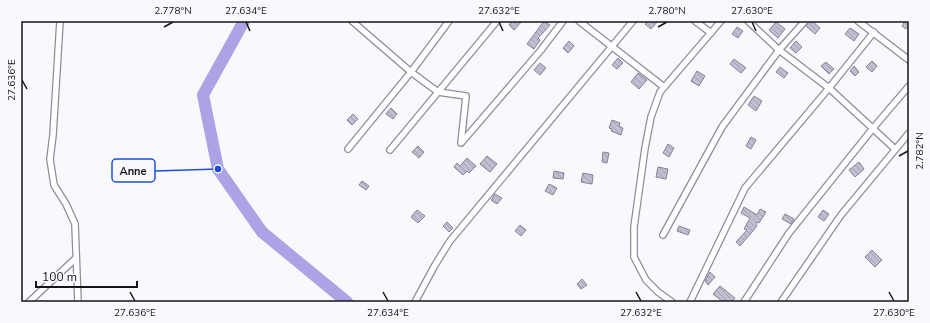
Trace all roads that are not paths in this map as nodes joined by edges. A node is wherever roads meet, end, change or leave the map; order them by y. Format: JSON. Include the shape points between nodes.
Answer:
{"nodes":[{"id":1,"x":60,"y":21,"type":"edge"},
{"id":2,"x":352,"y":21,"type":"edge"},
{"id":3,"x":449,"y":21,"type":"edge"},
{"id":4,"x":497,"y":21,"type":"edge"},
{"id":5,"x":563,"y":21,"type":"edge"},
{"id":6,"x":579,"y":21,"type":"edge"},
{"id":7,"x":633,"y":21,"type":"edge"},
{"id":8,"x":696,"y":21,"type":"edge"},
{"id":9,"x":721,"y":21,"type":"edge"},
{"id":10,"x":748,"y":21,"type":"edge"},
{"id":11,"x":804,"y":21,"type":"edge"},
{"id":12,"x":858,"y":21,"type":"edge"},
{"id":13,"x":874,"y":32,"type":"junction"},
{"id":14,"x":711,"y":33,"type":"junction"},
{"id":15,"x":612,"y":47,"type":"junction"},
{"id":16,"x":779,"y":50,"type":"junction"},
{"id":17,"x":909,"y":60,"type":"edge"},
{"id":18,"x":411,"y":72,"type":"junction"},
{"id":19,"x":909,"y":86,"type":"edge"},
{"id":20,"x":664,"y":87,"type":"junction"},
{"id":21,"x":829,"y":88,"type":"junction"},
{"id":22,"x":438,"y":92,"type":"junction"},
{"id":23,"x":874,"y":128,"type":"junction"},
{"id":24,"x":909,"y":133,"type":"edge"},
{"id":25,"x":348,"y":149,"type":"dead end"},
{"id":26,"x":896,"y":149,"type":"junction"},
{"id":27,"x":390,"y":150,"type":"dead end"},
{"id":28,"x":663,"y":236,"type":"dead end"},
{"id":29,"x":76,"y":258,"type":"junction"},
{"id":30,"x":29,"y":302,"type":"edge"},
{"id":31,"x":78,"y":302,"type":"edge"},
{"id":32,"x":415,"y":302,"type":"edge"},
{"id":33,"x":672,"y":302,"type":"edge"},
{"id":34,"x":690,"y":302,"type":"edge"},
{"id":35,"x":744,"y":302,"type":"edge"},
{"id":36,"x":781,"y":302,"type":"edge"}],
"edges":[{"from":1,"to":29,"type":"street","via":[[50,159],[54,185],[75,224]]},
{"from":2,"to":18,"type":"street"},
{"from":3,"to":18,"type":"street"},
{"from":4,"to":22,"type":"street"},
{"from":5,"to":22,"type":"street","via":[[461,143],[466,96]]},
{"from":6,"to":15,"type":"street"},
{"from":7,"to":15,"type":"street"},
{"from":8,"to":14,"type":"street"},
{"from":9,"to":14,"type":"street"},
{"from":10,"to":16,"type":"street"},
{"from":11,"to":16,"type":"street"},
{"from":12,"to":13,"type":"street"},
{"from":13,"to":17,"type":"street"},
{"from":13,"to":21,"type":"street"},
{"from":14,"to":20,"type":"street"},
{"from":15,"to":20,"type":"street"},
{"from":15,"to":32,"type":"street","via":[[450,241]]},
{"from":16,"to":21,"type":"street"},
{"from":16,"to":28,"type":"street","via":[[722,127]]},
{"from":18,"to":22,"type":"street"},
{"from":18,"to":25,"type":"street"},
{"from":19,"to":23,"type":"street"},
{"from":20,"to":33,"type":"street","via":[[660,92],[650,125],[637,202],[633,246],[634,257],[646,280]]},
{"from":21,"to":23,"type":"street"},
{"from":21,"to":34,"type":"street","via":[[745,188]]},
{"from":22,"to":27,"type":"street"},
{"from":23,"to":26,"type":"street"},
{"from":23,"to":35,"type":"street","via":[[789,233]]},
{"from":24,"to":26,"type":"street"},
{"from":26,"to":36,"type":"street","via":[[842,215]]},
{"from":29,"to":30,"type":"street"},
{"from":29,"to":31,"type":"street"}]}
